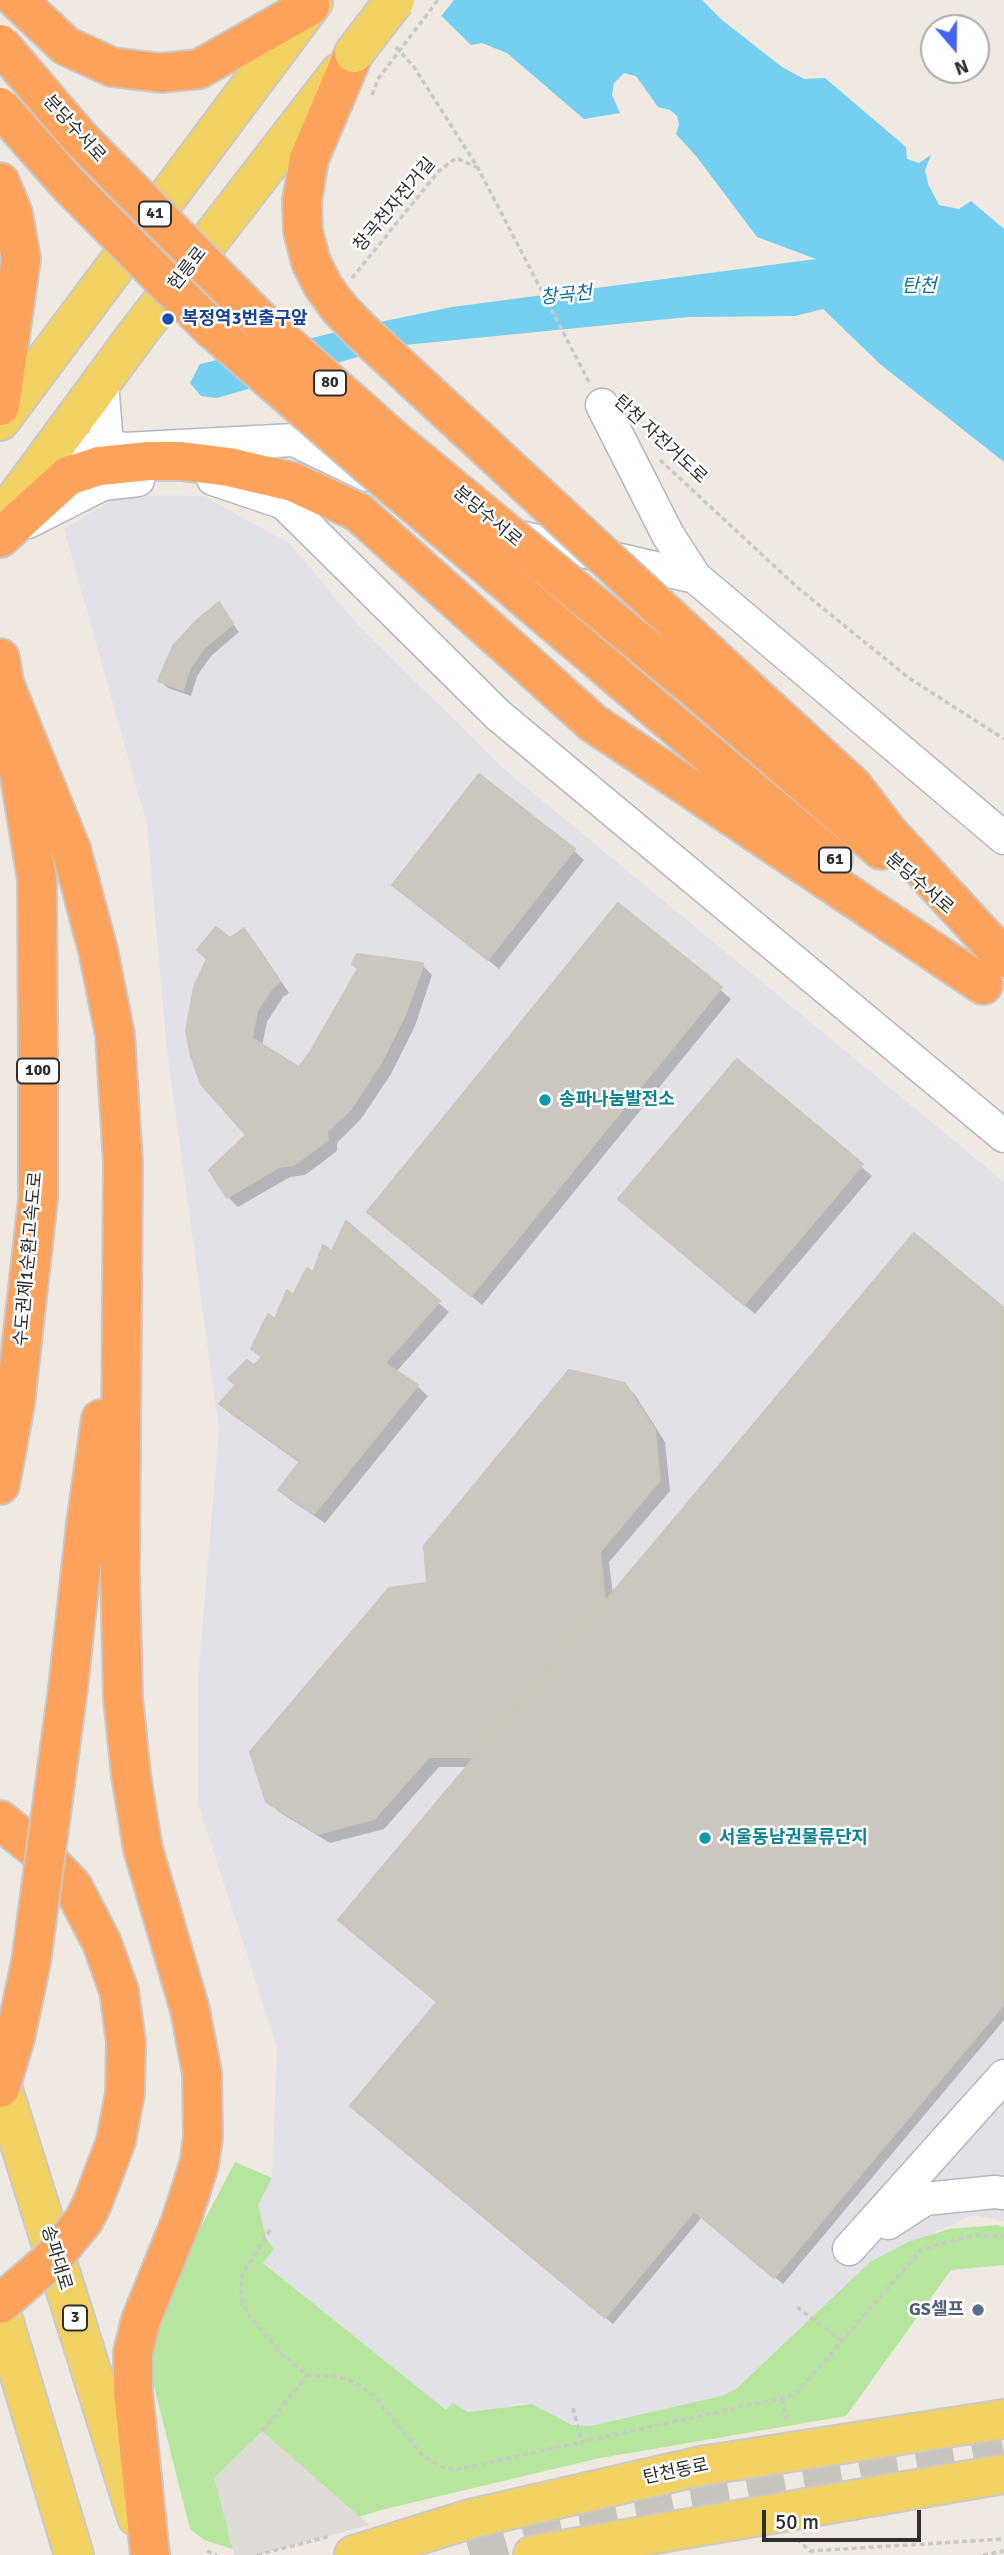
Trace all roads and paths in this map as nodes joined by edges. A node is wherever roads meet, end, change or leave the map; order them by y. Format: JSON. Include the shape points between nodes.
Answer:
{"nodes":[{"id":1,"x":17,"y":0,"type":"edge"},
{"id":2,"x":394,"y":0,"type":"edge"},
{"id":3,"x":438,"y":0,"type":"edge"},
{"id":4,"x":312,"y":3,"type":"edge"},
{"id":5,"x":389,"y":38,"type":"dead end"},
{"id":6,"x":0,"y":44,"type":"edge"},
{"id":7,"x":366,"y":66,"type":"junction"},
{"id":8,"x":372,"y":96,"type":"dead end"},
{"id":9,"x":0,"y":107,"type":"edge"},
{"id":10,"x":478,"y":168,"type":"junction"},
{"id":11,"x":7,"y":198,"type":"edge"},
{"id":12,"x":349,"y":282,"type":"dead end"},
{"id":13,"x":102,"y":382,"type":"junction"},
{"id":14,"x":597,"y":396,"type":"joint"},
{"id":15,"x":0,"y":406,"type":"edge"},
{"id":16,"x":0,"y":421,"type":"edge"},
{"id":17,"x":107,"y":445,"type":"junction"},
{"id":18,"x":658,"y":458,"type":"dead end"},
{"id":19,"x":44,"y":460,"type":"junction"},
{"id":20,"x":2,"y":530,"type":"edge"},
{"id":21,"x":695,"y":577,"type":"junction"},
{"id":22,"x":3,"y":673,"type":"edge"},
{"id":23,"x":705,"y":674,"type":"junction"},
{"id":24,"x":666,"y":718,"type":"joint"},
{"id":25,"x":1004,"y":739,"type":"edge"},
{"id":26,"x":1004,"y":838,"type":"edge"},
{"id":27,"x":997,"y":982,"type":"edge"},
{"id":28,"x":1004,"y":1136,"type":"edge"},
{"id":29,"x":123,"y":1261,"type":"junction"},
{"id":30,"x":0,"y":1485,"type":"edge"},
{"id":31,"x":0,"y":1820,"type":"edge"},
{"id":32,"x":1004,"y":2076,"type":"edge"},
{"id":33,"x":0,"y":2080,"type":"edge"},
{"id":34,"x":0,"y":2088,"type":"edge"},
{"id":35,"x":1004,"y":2193,"type":"edge"},
{"id":36,"x":270,"y":2230,"type":"dead end"},
{"id":37,"x":1004,"y":2236,"type":"edge"},
{"id":38,"x":0,"y":2307,"type":"edge"},
{"id":39,"x":797,"y":2307,"type":"dead end"},
{"id":40,"x":843,"y":2342,"type":"junction"},
{"id":41,"x":307,"y":2375,"type":"junction"},
{"id":42,"x":782,"y":2399,"type":"junction"},
{"id":43,"x":573,"y":2408,"type":"dead end"},
{"id":44,"x":1004,"y":2418,"type":"edge"},
{"id":45,"x":262,"y":2431,"type":"dead end"},
{"id":46,"x":788,"y":2433,"type":"dead end"},
{"id":47,"x":582,"y":2444,"type":"junction"},
{"id":48,"x":1004,"y":2474,"type":"edge"},
{"id":49,"x":790,"y":2532,"type":"dead end"},
{"id":50,"x":1004,"y":2539,"type":"edge"},
{"id":51,"x":207,"y":2551,"type":"dead end"},
{"id":52,"x":1004,"y":2551,"type":"edge"},
{"id":53,"x":74,"y":2555,"type":"edge"},
{"id":54,"x":150,"y":2555,"type":"edge"},
{"id":55,"x":217,"y":2555,"type":"edge"},
{"id":56,"x":354,"y":2555,"type":"edge"},
{"id":57,"x":533,"y":2555,"type":"edge"},
{"id":58,"x":984,"y":2555,"type":"edge"}],
"edges":[{"from":1,"to":4,"type":"highway","via":[[66,46],[112,68],[161,73],[199,69]]},
{"from":2,"to":7,"type":"main road","name":"헌릉로","bridge":true},
{"from":3,"to":7,"type":"path","bridge":true},
{"from":4,"to":16,"type":"main road","number":"41"},
{"from":5,"to":10,"type":"path","via":[[414,67]]},
{"from":6,"to":23,"type":"highway","name":"분당수서로","number":"80","bridge":true,"via":[[80,138],[267,326],[394,439]]},
{"from":7,"to":8,"type":"path"},
{"from":7,"to":13,"type":"main road","name":"헌릉로"},
{"from":7,"to":23,"type":"highway","bridge":true,"via":[[309,159],[303,231],[323,286],[361,331]]},
{"from":9,"to":24,"type":"highway","name":"분당수서로","number":"80","bridge":true,"via":[[69,185],[212,329]]},
{"from":10,"to":12,"type":"path","name":"창곡천자전거길","via":[[456,158],[439,171]]},
{"from":10,"to":14,"type":"path"},
{"from":11,"to":15,"type":"highway","via":[[21,259]]},
{"from":13,"to":17,"type":"street"},
{"from":13,"to":19,"type":"main road","name":"헌릉로"},
{"from":14,"to":21,"type":"street","via":[[668,535]]},
{"from":17,"to":19,"type":"street"},
{"from":17,"to":21,"type":"street","via":[[125,449],[294,440],[471,525]]},
{"from":18,"to":25,"type":"path","name":"탄천 자전거도로","via":[[798,588],[909,678]]},
{"from":19,"to":20,"type":"main road","name":"헌릉로"},
{"from":20,"to":27,"type":"highway","via":[[68,475],[99,466],[181,461],[293,482],[358,512],[593,723]]},
{"from":20,"to":28,"type":"street","via":[[103,484],[200,474],[284,503],[498,715]]},
{"from":21,"to":26,"type":"street"},
{"from":22,"to":29,"type":"highway","via":[[71,849],[107,992],[122,1119]]},
{"from":22,"to":30,"type":"highway","name":"수도권제1순환고속도로","number":"100","via":[[37,878],[38,1199],[15,1404]]},
{"from":23,"to":27,"type":"highway","name":"분당수서로","number":"61"},
{"from":24,"to":27,"type":"highway","name":"분당수서로","number":"61"},
{"from":29,"to":34,"type":"highway","bridge":true,"via":[[31,1962]]},
{"from":29,"to":54,"type":"highway","via":[[120,1571],[125,1720],[143,1849],[192,2021],[204,2104],[204,2137],[196,2178],[133,2352]]},
{"from":31,"to":38,"type":"highway","bridge":true,"via":[[73,1886],[102,1943],[119,1991],[127,2052],[117,2141],[93,2202],[53,2258]]},
{"from":32,"to":35,"type":"street","via":[[849,2249],[925,2199]]},
{"from":33,"to":54,"type":"main road","name":"송파대로","number":"3"},
{"from":36,"to":41,"type":"path","via":[[242,2275],[240,2298],[247,2314],[282,2355]]},
{"from":37,"to":40,"type":"path","via":[[974,2235],[921,2249]]},
{"from":38,"to":53,"type":"main road"},
{"from":39,"to":40,"type":"path"},
{"from":40,"to":42,"type":"path","via":[[800,2392]]},
{"from":41,"to":45,"type":"path"},
{"from":41,"to":47,"type":"path","via":[[336,2376],[373,2395],[421,2454],[439,2466],[455,2470]]},
{"from":42,"to":46,"type":"path"},
{"from":42,"to":47,"type":"path"},
{"from":43,"to":47,"type":"path"},
{"from":44,"to":56,"type":"main road","name":"탄천동로","via":[[701,2466],[470,2519]]},
{"from":48,"to":57,"type":"main road"},
{"from":49,"to":50,"type":"path","via":[[810,2551]]},
{"from":51,"to":55,"type":"path"},
{"from":52,"to":58,"type":"path"}]}
